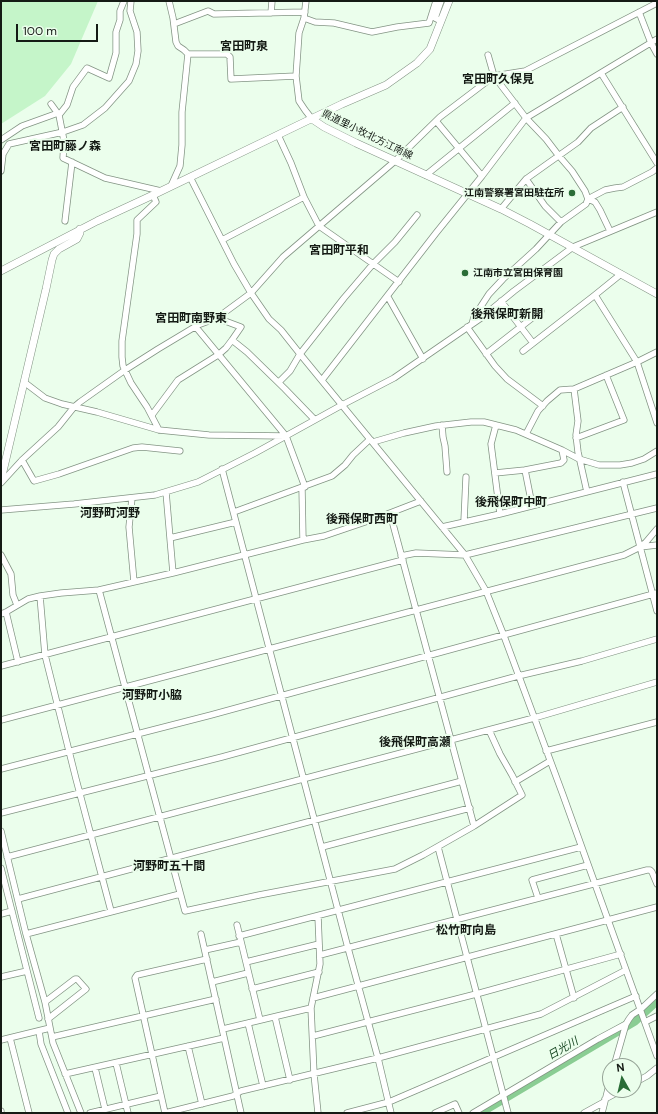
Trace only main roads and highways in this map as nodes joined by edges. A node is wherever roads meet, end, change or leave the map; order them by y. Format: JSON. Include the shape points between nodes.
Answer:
{"nodes":[{"id":1,"x":449,"y":1,"type":"edge"},
{"id":2,"x":312,"y":119,"type":"junction"},
{"id":3,"x":80,"y":229,"type":"junction"},
{"id":4,"x":1,"y":271,"type":"edge"},
{"id":5,"x":657,"y":294,"type":"edge"},
{"id":6,"x":1,"y":482,"type":"edge"}],
"edges":[{"from":1,"to":2,"type":"main road","via":[[430,49],[417,63],[386,85]]},
{"from":2,"to":3,"type":"main road","name":"県道里小牧北方江南線"},
{"from":2,"to":5,"type":"main road","name":"県道里小牧北方江南線","via":[[356,143],[501,209]]},
{"from":3,"to":4,"type":"main road","name":"県道里小牧北方江南線"},
{"from":3,"to":6,"type":"main road","via":[[77,239],[59,249],[52,260]]}]}
